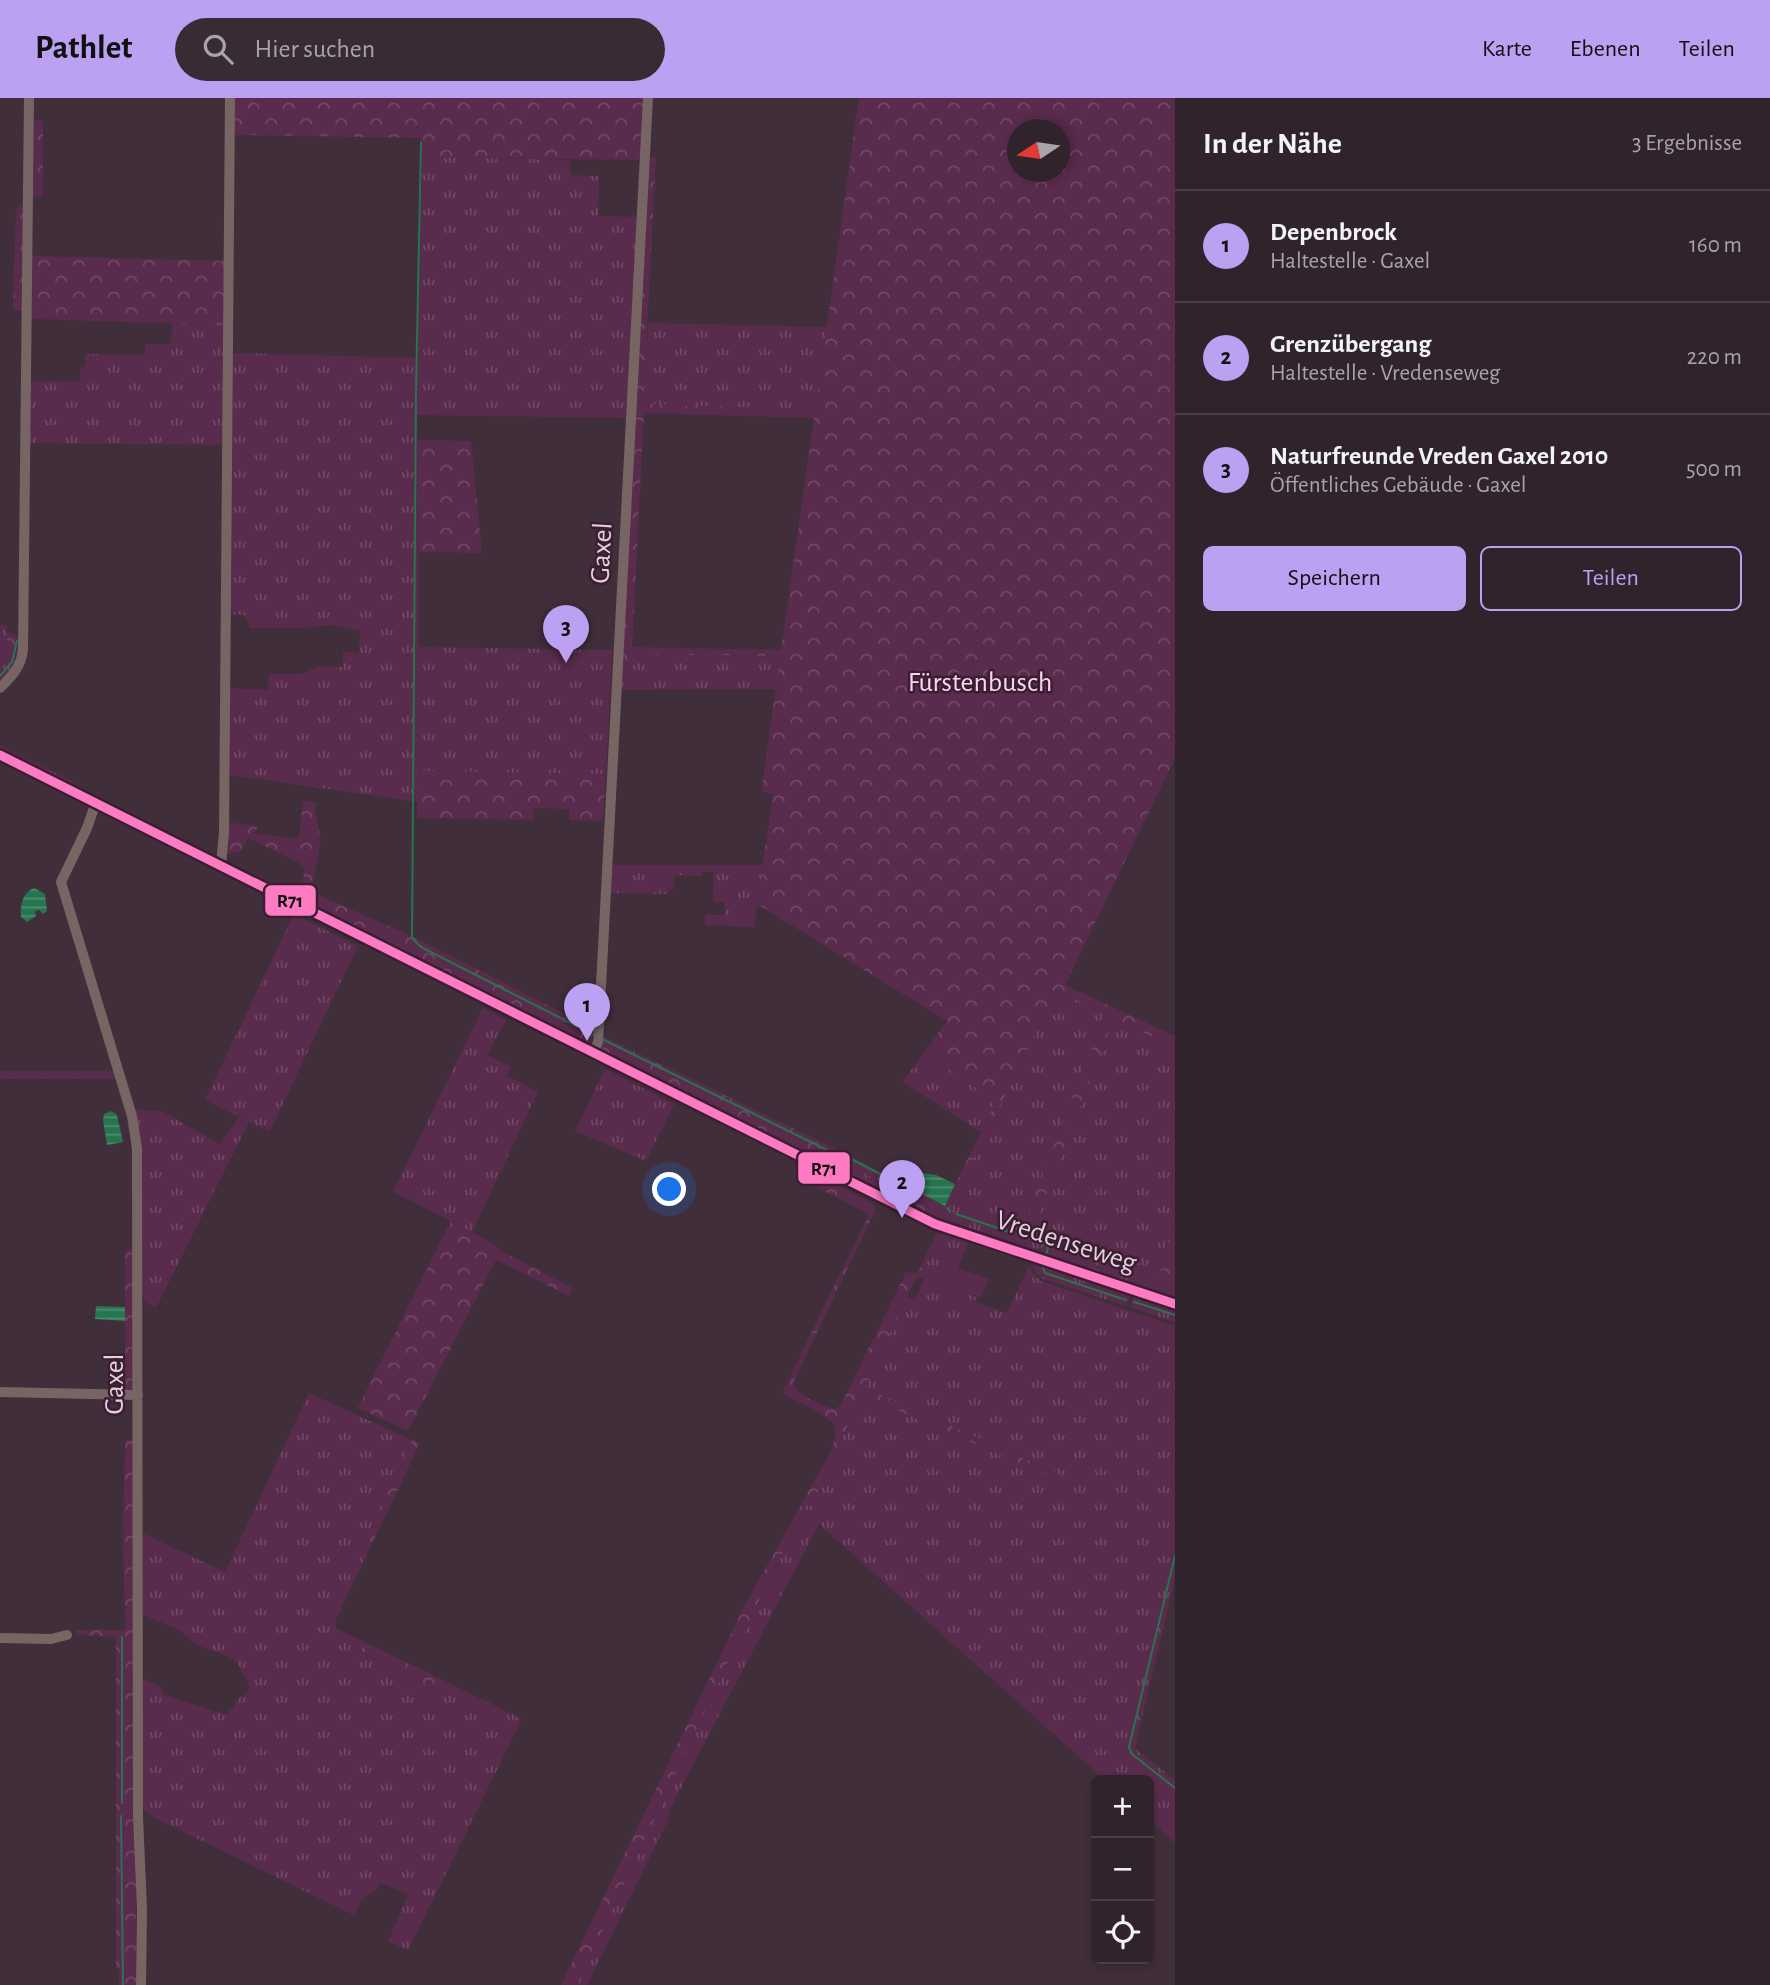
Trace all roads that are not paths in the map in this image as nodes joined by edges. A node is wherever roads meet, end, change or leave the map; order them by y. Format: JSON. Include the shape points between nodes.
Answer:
{"nodes":[{"id":1,"x":29,"y":98,"type":"edge"},
{"id":2,"x":230,"y":98,"type":"edge"},
{"id":3,"x":648,"y":98,"type":"edge"},
{"id":4,"x":0,"y":688,"type":"edge"},
{"id":5,"x":0,"y":755,"type":"edge"},
{"id":6,"x":96,"y":802,"type":"junction"},
{"id":7,"x":221,"y":865,"type":"junction"},
{"id":8,"x":594,"y":1052,"type":"junction"},
{"id":9,"x":941,"y":1227,"type":"joint"},
{"id":10,"x":1175,"y":1304,"type":"edge"},
{"id":11,"x":0,"y":1392,"type":"edge"},
{"id":12,"x":138,"y":1395,"type":"junction"},
{"id":13,"x":67,"y":1635,"type":"dead end"},
{"id":14,"x":0,"y":1638,"type":"edge"},
{"id":15,"x":141,"y":1985,"type":"edge"}],
"edges":[{"from":1,"to":4,"type":"street","via":[[23,649],[15,672]]},
{"from":2,"to":7,"type":"street"},
{"from":3,"to":8,"type":"street","name":"Gaxel"},
{"from":5,"to":6,"type":"street"},
{"from":6,"to":7,"type":"street"},
{"from":6,"to":12,"type":"street","name":"Gaxel","via":[[61,882],[136,1139]]},
{"from":7,"to":8,"type":"street"},
{"from":8,"to":9,"type":"street"},
{"from":9,"to":10,"type":"main road","name":"Vredenseweg"},
{"from":11,"to":12,"type":"street"},
{"from":12,"to":15,"type":"street","name":"Gaxel"},
{"from":13,"to":14,"type":"street"}]}
